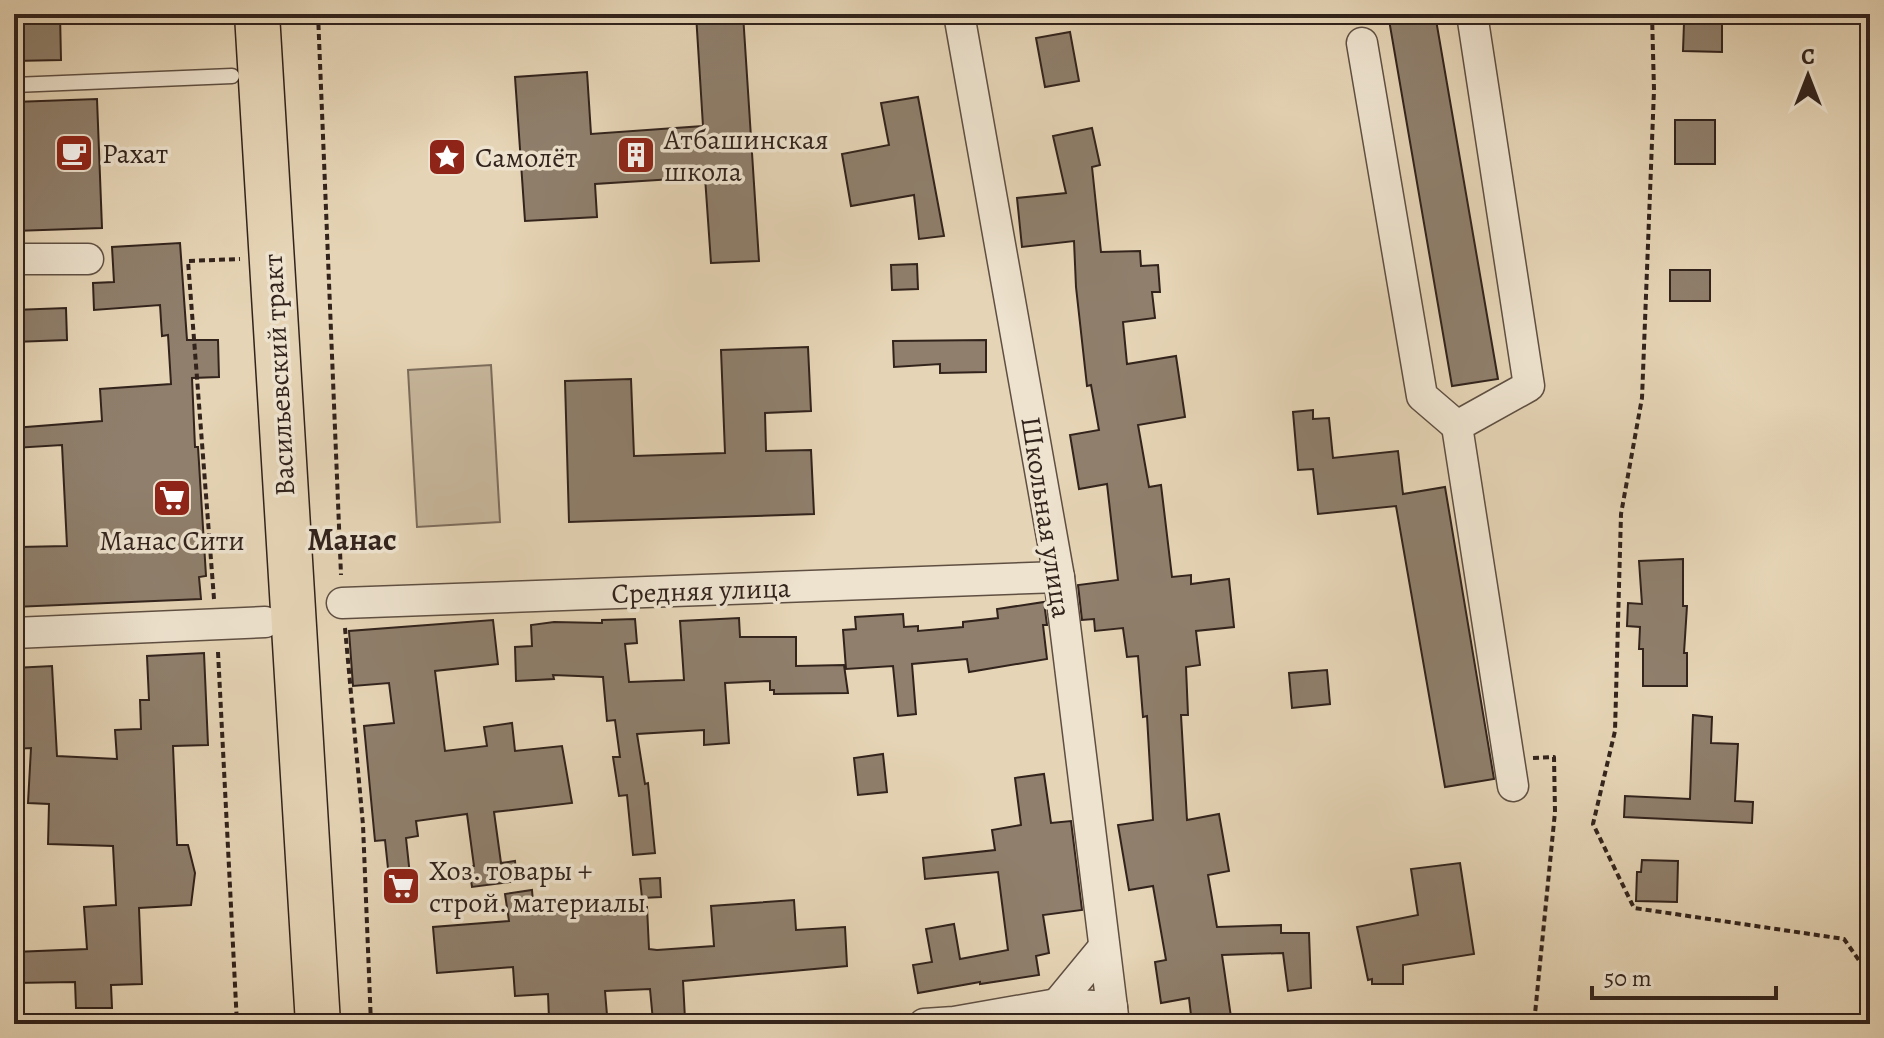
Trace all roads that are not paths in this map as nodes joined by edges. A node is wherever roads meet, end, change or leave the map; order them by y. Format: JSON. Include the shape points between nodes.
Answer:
{"nodes":[{"id":1,"x":229,"y":14,"type":"edge"},
{"id":2,"x":257,"y":14,"type":"edge"},
{"id":3,"x":959,"y":14,"type":"edge"},
{"id":4,"x":1472,"y":14,"type":"edge"},
{"id":5,"x":1362,"y":43,"type":"dead end"},
{"id":6,"x":232,"y":76,"type":"junction"},
{"id":7,"x":14,"y":85,"type":"edge"},
{"id":8,"x":14,"y":259,"type":"edge"},
{"id":9,"x":88,"y":259,"type":"dead end"},
{"id":10,"x":1457,"y":426,"type":"junction"},
{"id":11,"x":1059,"y":577,"type":"junction"},
{"id":12,"x":342,"y":603,"type":"road end"},
{"id":13,"x":265,"y":622,"type":"junction"},
{"id":14,"x":14,"y":633,"type":"edge"},
{"id":15,"x":1511,"y":774,"type":"road end"},
{"id":16,"x":1104,"y":947,"type":"junction"},
{"id":17,"x":1057,"y":1004,"type":"junction"},
{"id":18,"x":1113,"y":1015,"type":"edge"},
{"id":19,"x":289,"y":1024,"type":"edge"},
{"id":20,"x":318,"y":1024,"type":"edge"},
{"id":21,"x":924,"y":1024,"type":"edge"}],
"edges":[{"from":1,"to":6,"type":"main road","name":"Васильевский тракт"},
{"from":2,"to":20,"type":"main road","name":"Васильевский тракт"},
{"from":3,"to":11,"type":"street","name":"Школьная улица"},
{"from":4,"to":10,"type":"street","via":[[1529,386]]},
{"from":5,"to":10,"type":"street","via":[[1422,396]]},
{"from":6,"to":7,"type":"lane"},
{"from":6,"to":13,"type":"main road","name":"Васильевский тракт"},
{"from":8,"to":9,"type":"street"},
{"from":10,"to":15,"type":"street"},
{"from":11,"to":12,"type":"street","name":"Средняя улица"},
{"from":11,"to":16,"type":"street","name":"Школьная улица"},
{"from":13,"to":14,"type":"street"},
{"from":13,"to":19,"type":"main road","name":"Васильевский тракт"},
{"from":16,"to":17,"type":"street"},
{"from":16,"to":18,"type":"street","name":"Школьная улица"},
{"from":17,"to":18,"type":"street"},
{"from":17,"to":21,"type":"street"}]}
